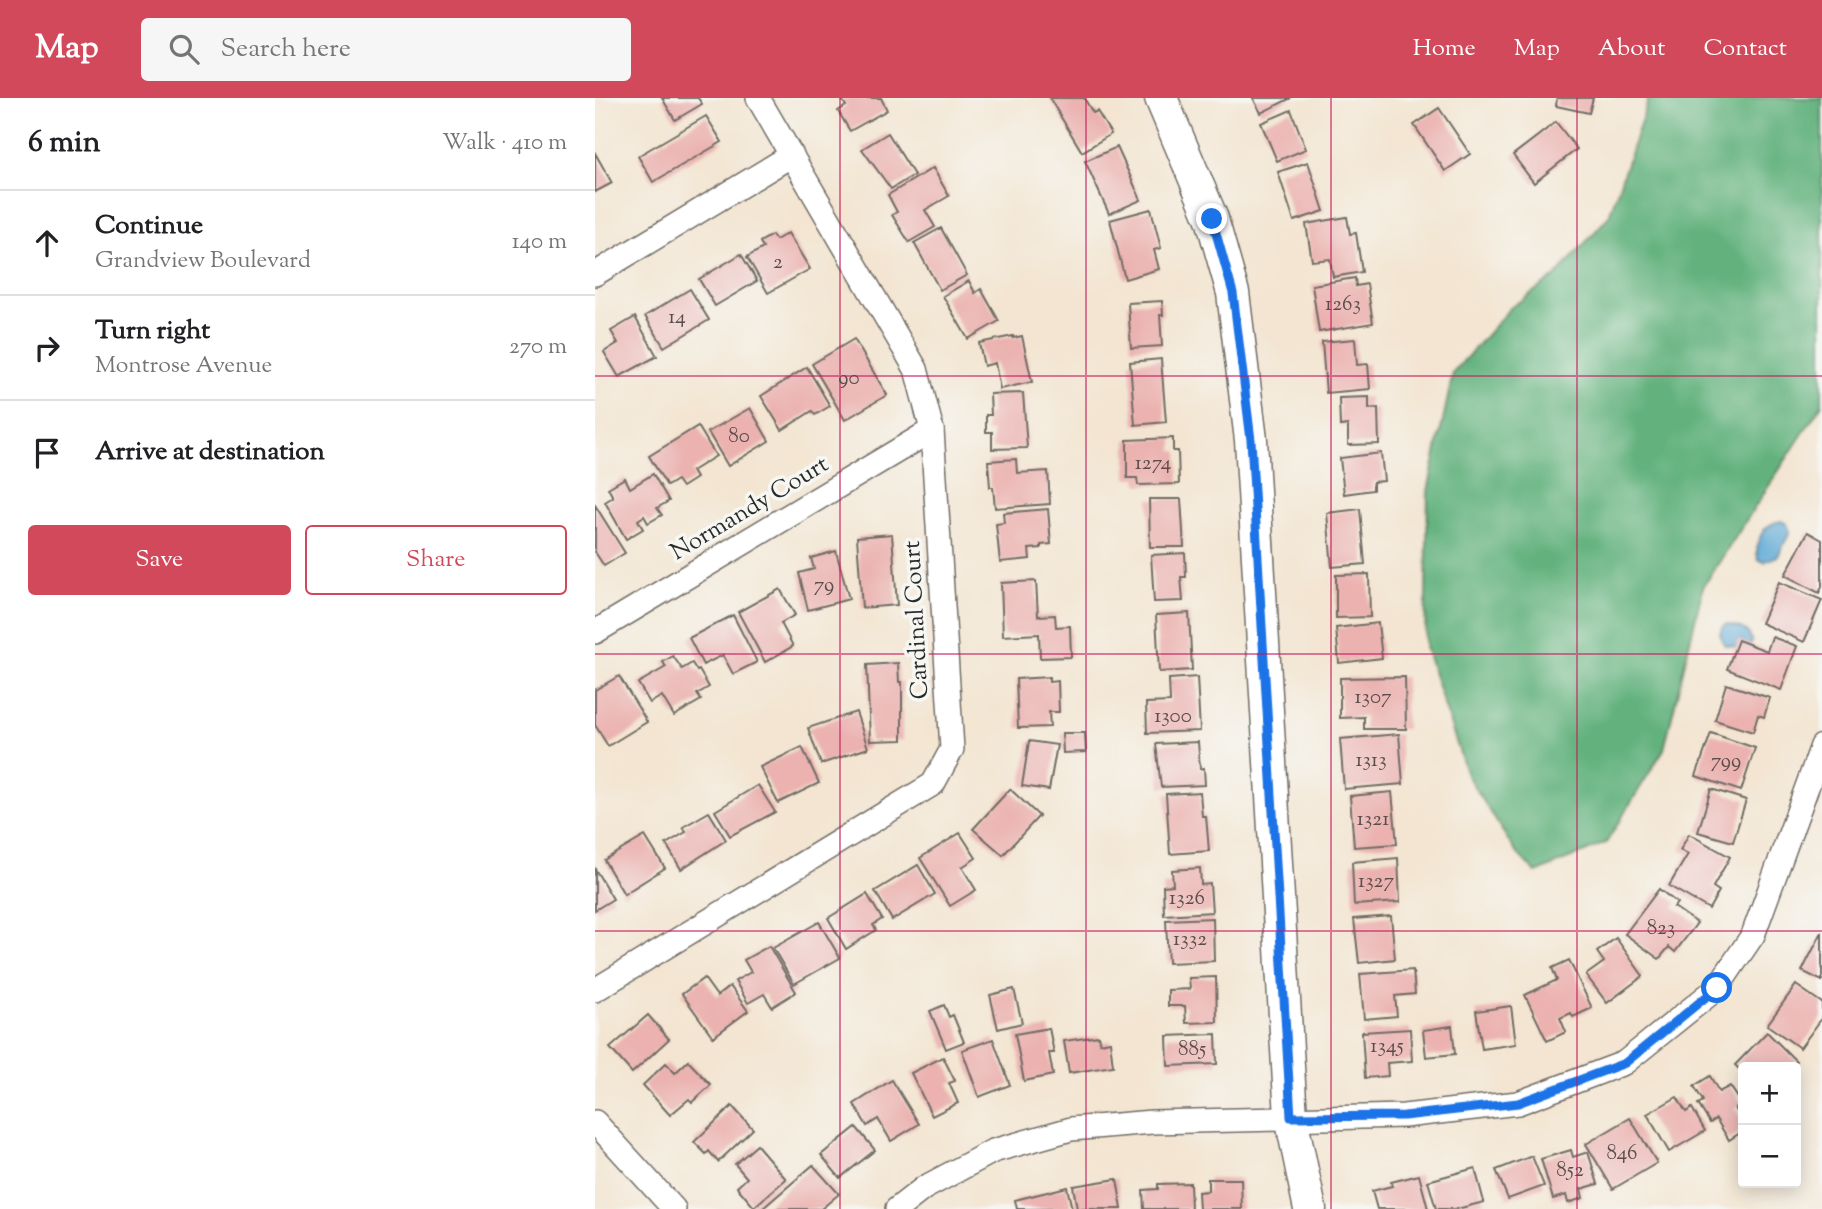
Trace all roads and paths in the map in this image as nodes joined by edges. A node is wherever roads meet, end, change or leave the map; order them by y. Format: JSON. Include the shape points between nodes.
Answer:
{"nodes":[{"id":1,"x":758,"y":98,"type":"edge"},
{"id":2,"x":1161,"y":98,"type":"edge"},
{"id":3,"x":792,"y":155,"type":"junction"},
{"id":4,"x":595,"y":274,"type":"edge"},
{"id":5,"x":932,"y":430,"type":"junction"},
{"id":6,"x":595,"y":632,"type":"edge"},
{"id":7,"x":1822,"y":746,"type":"edge"},
{"id":8,"x":595,"y":990,"type":"edge"},
{"id":9,"x":1291,"y":1117,"type":"junction"},
{"id":10,"x":595,"y":1122,"type":"edge"},
{"id":11,"x":674,"y":1209,"type":"edge"},
{"id":12,"x":897,"y":1209,"type":"edge"},
{"id":13,"x":1310,"y":1209,"type":"edge"}],
"edges":[{"from":1,"to":3,"type":"street","name":"Cardinal Court"},
{"from":2,"to":9,"type":"street","via":[[1212,219],[1233,293],[1251,440]]},
{"from":3,"to":4,"type":"street"},
{"from":3,"to":5,"type":"street","name":"Cardinal Court","via":[[916,369]]},
{"from":5,"to":6,"type":"street","name":"Normandy Court"},
{"from":5,"to":8,"type":"street","name":"Cardinal Court","via":[[951,749],[933,784]]},
{"from":7,"to":9,"type":"street","via":[[1753,935],[1717,988],[1625,1063],[1518,1103],[1404,1116]]},
{"from":9,"to":12,"type":"street","via":[[1071,1129],[993,1151],[924,1188]]},
{"from":9,"to":13,"type":"street"},
{"from":10,"to":11,"type":"street"}]}
